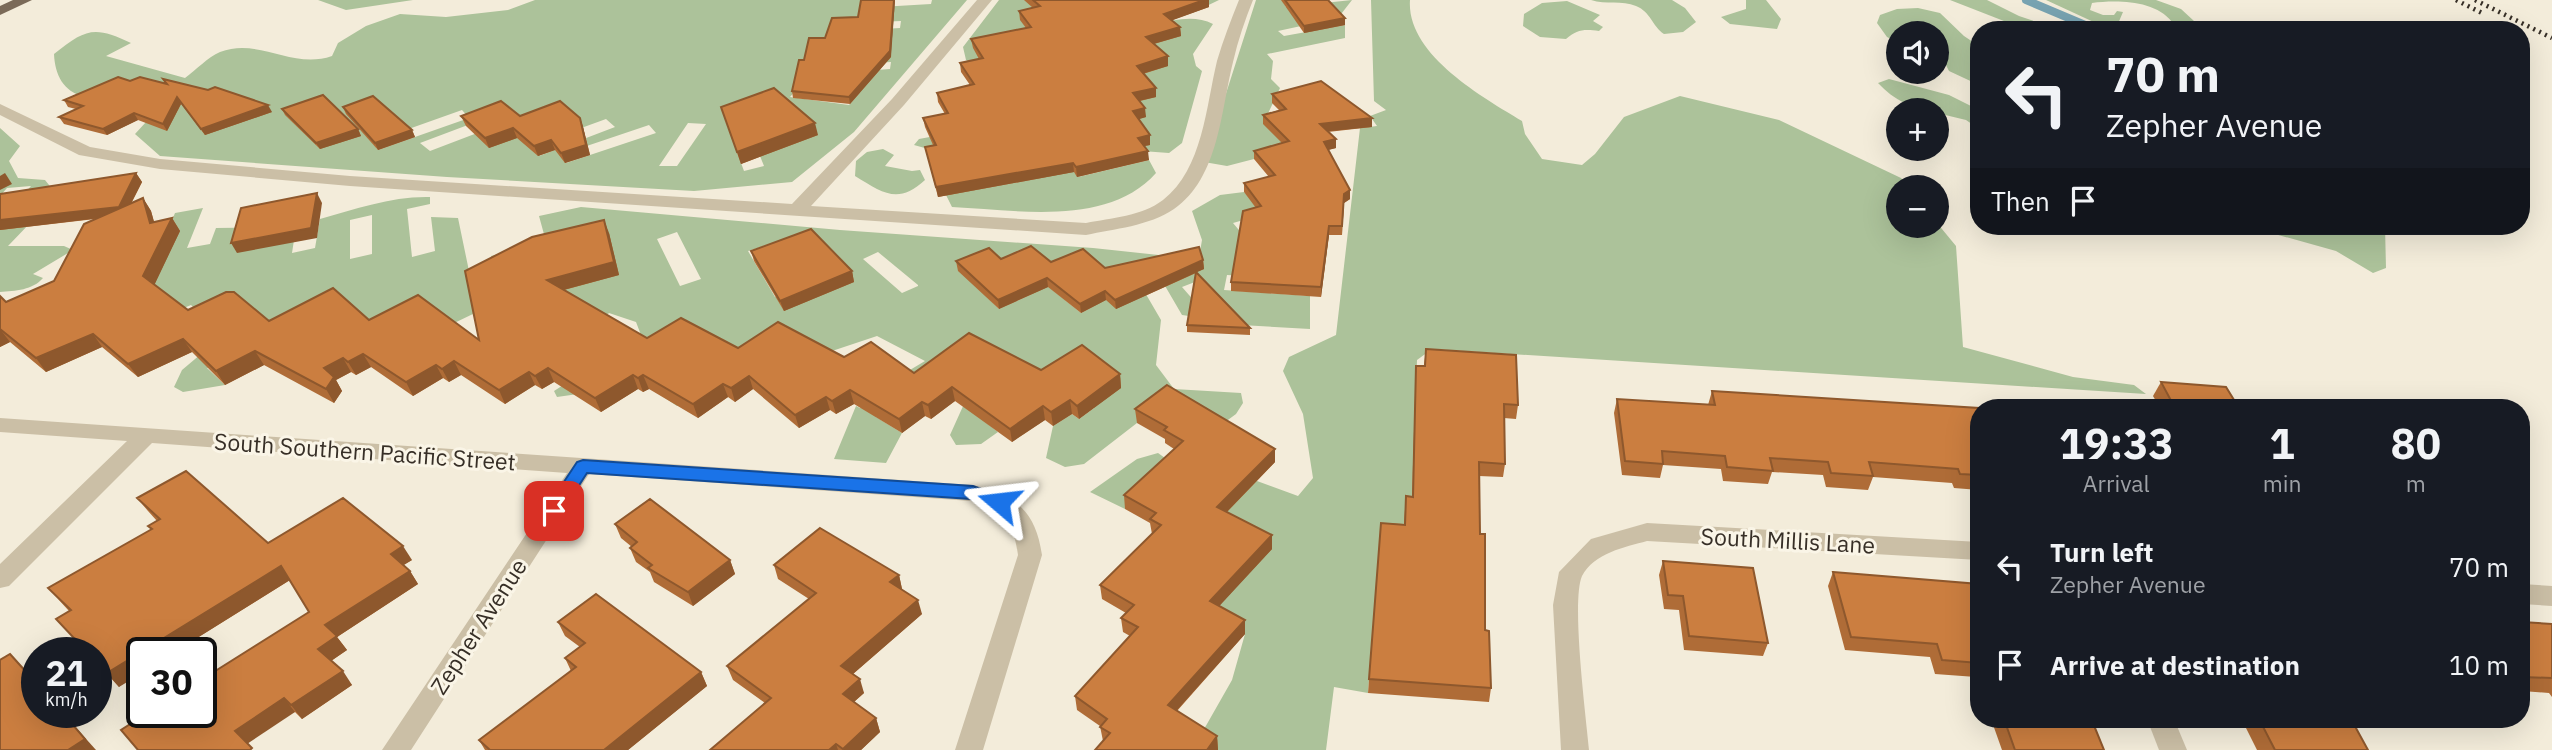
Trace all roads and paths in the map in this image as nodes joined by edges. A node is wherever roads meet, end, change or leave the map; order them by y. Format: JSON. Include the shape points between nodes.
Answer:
{"nodes":[{"id":1,"x":25,"y":0,"type":"edge"},
{"id":2,"x":985,"y":0,"type":"edge"},
{"id":3,"x":1245,"y":0,"type":"edge"},
{"id":4,"x":0,"y":11,"type":"edge"},
{"id":5,"x":0,"y":109,"type":"edge"},
{"id":6,"x":798,"y":209,"type":"junction"},
{"id":7,"x":0,"y":425,"type":"edge"},
{"id":8,"x":146,"y":436,"type":"junction"},
{"id":9,"x":583,"y":466,"type":"junction"},
{"id":10,"x":1970,"y":550,"type":"edge"},
{"id":11,"x":0,"y":579,"type":"edge"},
{"id":12,"x":2530,"y":595,"type":"edge"},
{"id":13,"x":2552,"y":596,"type":"edge"},
{"id":14,"x":2164,"y":728,"type":"edge"},
{"id":15,"x":396,"y":750,"type":"edge"},
{"id":16,"x":970,"y":750,"type":"edge"},
{"id":17,"x":1575,"y":750,"type":"edge"},
{"id":18,"x":2174,"y":750,"type":"edge"}],
"edges":[{"from":1,"to":4,"type":"main road"},
{"from":2,"to":6,"type":"street"},
{"from":3,"to":6,"type":"street","via":[[1199,164],[1188,185],[1168,204],[1136,218],[1087,229]]},
{"from":5,"to":6,"type":"street","via":[[85,151],[160,164],[349,181]]},
{"from":7,"to":8,"type":"street","name":"South Southern Pacific Street"},
{"from":8,"to":9,"type":"street","name":"South Southern Pacific Street"},
{"from":8,"to":11,"type":"street"},
{"from":9,"to":15,"type":"street","name":"Zepher Avenue"},
{"from":9,"to":16,"type":"street","name":"South Southern Pacific Street","via":[[973,492],[1018,515],[1028,532],[1030,555]]},
{"from":10,"to":17,"type":"street","name":"South Millis Lane","via":[[1647,532],[1599,545],[1571,572],[1565,605]]},
{"from":12,"to":13,"type":"street"},
{"from":14,"to":18,"type":"street"}]}
